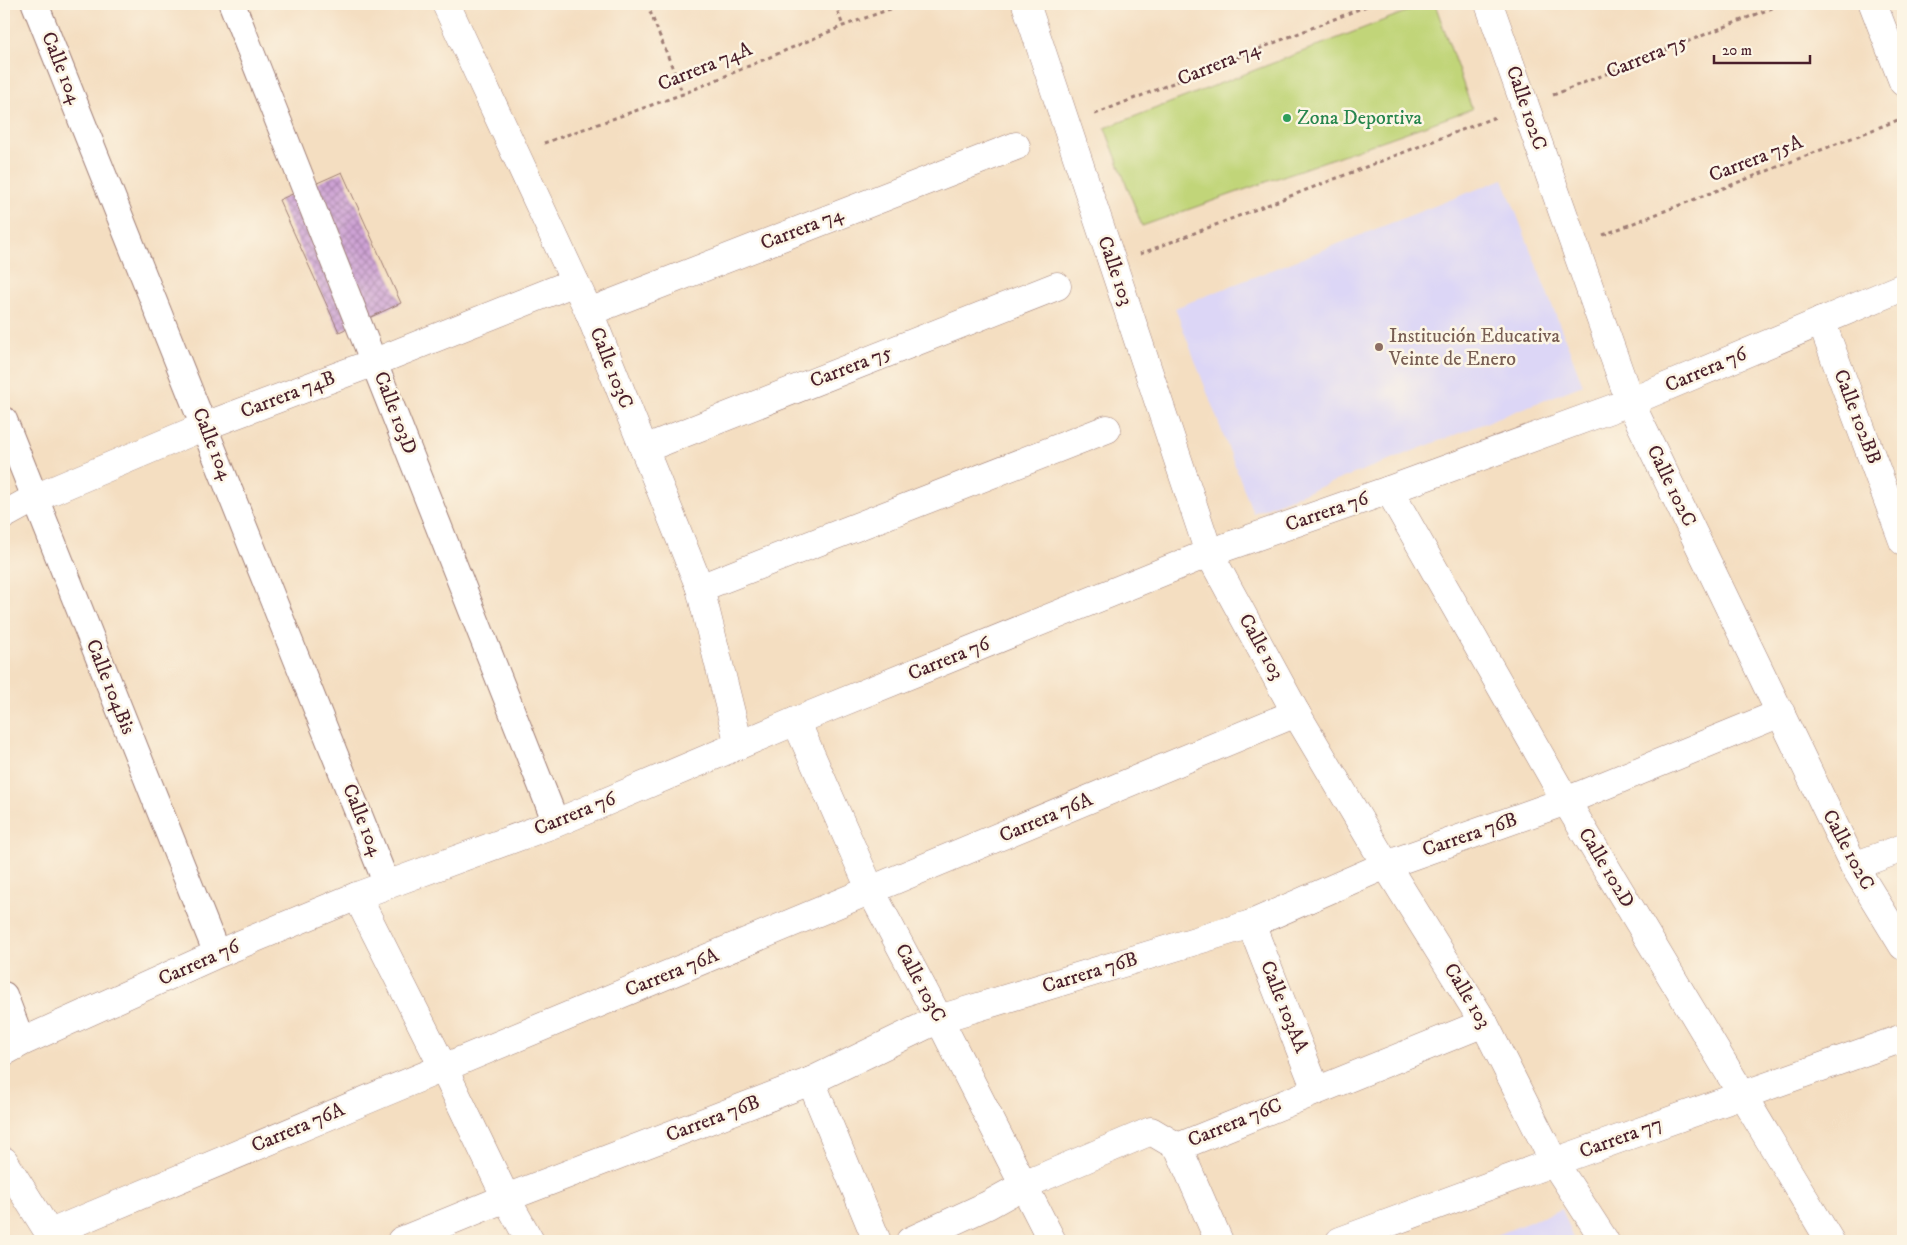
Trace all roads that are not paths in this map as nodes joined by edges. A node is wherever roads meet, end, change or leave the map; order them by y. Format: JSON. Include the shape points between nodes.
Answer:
{"nodes":[{"id":1,"x":35,"y":4,"type":"edge"},
{"id":2,"x":232,"y":4,"type":"edge"},
{"id":3,"x":446,"y":4,"type":"edge"},
{"id":4,"x":1026,"y":4,"type":"edge"},
{"id":5,"x":1489,"y":4,"type":"edge"},
{"id":6,"x":1873,"y":4,"type":"edge"},
{"id":7,"x":1903,"y":82,"type":"edge"},
{"id":8,"x":1016,"y":146,"type":"dead end"},
{"id":9,"x":575,"y":282,"type":"junction"},
{"id":10,"x":1057,"y":286,"type":"dead end"},
{"id":11,"x":1903,"y":286,"type":"edge"},
{"id":12,"x":589,"y":312,"type":"junction"},
{"id":13,"x":1821,"y":321,"type":"junction"},
{"id":14,"x":375,"y":362,"type":"junction"},
{"id":15,"x":1630,"y":402,"type":"junction"},
{"id":16,"x":4,"y":420,"type":"edge"},
{"id":17,"x":205,"y":426,"type":"junction"},
{"id":18,"x":1107,"y":429,"type":"dead end"},
{"id":19,"x":644,"y":449,"type":"junction"},
{"id":20,"x":1389,"y":490,"type":"junction"},
{"id":21,"x":35,"y":498,"type":"junction"},
{"id":22,"x":4,"y":515,"type":"edge"},
{"id":23,"x":1903,"y":541,"type":"edge"},
{"id":24,"x":1209,"y":553,"type":"junction"},
{"id":25,"x":700,"y":588,"type":"junction"},
{"id":26,"x":1781,"y":712,"type":"junction"},
{"id":27,"x":1296,"y":713,"type":"junction"},
{"id":28,"x":796,"y":721,"type":"junction"},
{"id":29,"x":739,"y":745,"type":"junction"},
{"id":30,"x":1566,"y":801,"type":"junction"},
{"id":31,"x":556,"y":823,"type":"junction"},
{"id":32,"x":1903,"y":848,"type":"edge"},
{"id":33,"x":1386,"y":865,"type":"junction"},
{"id":34,"x":1854,"y":866,"type":"junction"},
{"id":35,"x":387,"y":885,"type":"junction"},
{"id":36,"x":872,"y":891,"type":"junction"},
{"id":37,"x":357,"y":896,"type":"junction"},
{"id":38,"x":1251,"y":924,"type":"junction"},
{"id":39,"x":1903,"y":946,"type":"edge"},
{"id":40,"x":217,"y":954,"type":"junction"},
{"id":41,"x":4,"y":995,"type":"edge"},
{"id":42,"x":939,"y":1019,"type":"junction"},
{"id":43,"x":1484,"y":1023,"type":"junction"},
{"id":44,"x":1903,"y":1038,"type":"edge"},
{"id":45,"x":13,"y":1047,"type":"edge"},
{"id":46,"x":443,"y":1066,"type":"junction"},
{"id":47,"x":811,"y":1081,"type":"junction"},
{"id":48,"x":1316,"y":1090,"type":"junction"},
{"id":49,"x":1741,"y":1095,"type":"junction"},
{"id":50,"x":1178,"y":1146,"type":"junction"},
{"id":51,"x":4,"y":1161,"type":"edge"},
{"id":52,"x":1554,"y":1162,"type":"junction"},
{"id":53,"x":1024,"y":1185,"type":"junction"},
{"id":54,"x":506,"y":1198,"type":"junction"},
{"id":55,"x":51,"y":1237,"type":"edge"},
{"id":56,"x":401,"y":1241,"type":"edge"},
{"id":57,"x":530,"y":1241,"type":"edge"},
{"id":58,"x":877,"y":1241,"type":"edge"},
{"id":59,"x":910,"y":1241,"type":"edge"},
{"id":60,"x":1052,"y":1241,"type":"edge"},
{"id":61,"x":1219,"y":1241,"type":"edge"},
{"id":62,"x":1340,"y":1241,"type":"edge"},
{"id":63,"x":1605,"y":1241,"type":"edge"},
{"id":64,"x":1830,"y":1241,"type":"edge"}],
"edges":[{"from":1,"to":17,"type":"street","name":"Calle 104"},
{"from":2,"to":14,"type":"street","name":"Calle 103D"},
{"from":3,"to":9,"type":"street","name":"Calle 103C"},
{"from":4,"to":24,"type":"street","name":"Calle 103"},
{"from":5,"to":15,"type":"street","name":"Calle 102C"},
{"from":6,"to":7,"type":"street"},
{"from":8,"to":12,"type":"street","name":"Carrera 74"},
{"from":9,"to":12,"type":"street","name":"Calle 103C"},
{"from":9,"to":14,"type":"street","name":"Carrera 74B"},
{"from":10,"to":19,"type":"street","name":"Carrera 75"},
{"from":11,"to":13,"type":"street","name":"Carrera 76"},
{"from":12,"to":19,"type":"street","name":"Calle 103C"},
{"from":13,"to":15,"type":"street","name":"Carrera 76"},
{"from":13,"to":23,"type":"street","name":"Calle 102BB"},
{"from":14,"to":17,"type":"street","name":"Carrera 74B"},
{"from":14,"to":31,"type":"street","name":"Calle 103D"},
{"from":15,"to":20,"type":"street","name":"Carrera 76"},
{"from":15,"to":26,"type":"street","name":"Calle 102C"},
{"from":16,"to":21,"type":"street","name":"Calle 104Bis"},
{"from":17,"to":21,"type":"street","name":"Carrera 74B"},
{"from":17,"to":35,"type":"street","name":"Calle 104"},
{"from":18,"to":25,"type":"street"},
{"from":19,"to":25,"type":"street","name":"Calle 103C"},
{"from":20,"to":24,"type":"street","name":"Carrera 76"},
{"from":20,"to":30,"type":"street","name":"Calle 102D"},
{"from":21,"to":22,"type":"street","name":"Carrera 74B"},
{"from":21,"to":40,"type":"street","name":"Calle 104Bis"},
{"from":24,"to":27,"type":"street","name":"Calle 103"},
{"from":24,"to":28,"type":"street","name":"Carrera 76"},
{"from":25,"to":29,"type":"street","name":"Calle 103C"},
{"from":26,"to":30,"type":"street","name":"Carrera 76B"},
{"from":26,"to":34,"type":"street","name":"Calle 102C"},
{"from":27,"to":33,"type":"street","name":"Calle 103"},
{"from":27,"to":36,"type":"street","name":"Carrera 76A"},
{"from":28,"to":29,"type":"street","name":"Carrera 76"},
{"from":28,"to":36,"type":"street","name":"Calle 103C"},
{"from":29,"to":31,"type":"street","name":"Carrera 76"},
{"from":30,"to":33,"type":"street","name":"Carrera 76B"},
{"from":30,"to":49,"type":"street","name":"Calle 102D"},
{"from":31,"to":35,"type":"street","name":"Carrera 76"},
{"from":32,"to":34,"type":"street"},
{"from":33,"to":38,"type":"street","name":"Carrera 76B"},
{"from":33,"to":43,"type":"street","name":"Calle 103"},
{"from":34,"to":39,"type":"street","name":"Calle 102C"},
{"from":35,"to":37,"type":"street","name":"Carrera 76"},
{"from":36,"to":42,"type":"street","name":"Calle 103C"},
{"from":36,"to":46,"type":"street","name":"Carrera 76A"},
{"from":37,"to":40,"type":"street","name":"Carrera 76"},
{"from":37,"to":46,"type":"street"},
{"from":38,"to":42,"type":"street","name":"Carrera 76B"},
{"from":38,"to":48,"type":"street","name":"Calle 103AA"},
{"from":40,"to":45,"type":"street","name":"Carrera 76"},
{"from":41,"to":45,"type":"street"},
{"from":42,"to":47,"type":"street","name":"Carrera 76B"},
{"from":42,"to":53,"type":"street","name":"Calle 103C"},
{"from":43,"to":48,"type":"street","name":"Carrera 76C"},
{"from":43,"to":52,"type":"street","name":"Calle 103"},
{"from":44,"to":49,"type":"street","name":"Carrera 77"},
{"from":46,"to":54,"type":"street"},
{"from":46,"to":55,"type":"street","name":"Carrera 76A"},
{"from":47,"to":54,"type":"street","name":"Carrera 76B"},
{"from":47,"to":58,"type":"street"},
{"from":48,"to":50,"type":"street","name":"Carrera 76C"},
{"from":49,"to":52,"type":"street","name":"Carrera 77"},
{"from":49,"to":64,"type":"street","name":"Calle 102D"},
{"from":50,"to":53,"type":"street","name":"Carrera 76C","via":[[1151,1131]]},
{"from":50,"to":61,"type":"street"},
{"from":51,"to":55,"type":"street"},
{"from":52,"to":62,"type":"street","name":"Carrera 77"},
{"from":52,"to":63,"type":"street","name":"Calle 103"},
{"from":53,"to":59,"type":"street","name":"Carrera 76C"},
{"from":53,"to":60,"type":"street","name":"Calle 103C"},
{"from":54,"to":56,"type":"street","name":"Carrera 76B"},
{"from":54,"to":57,"type":"street"}]}
